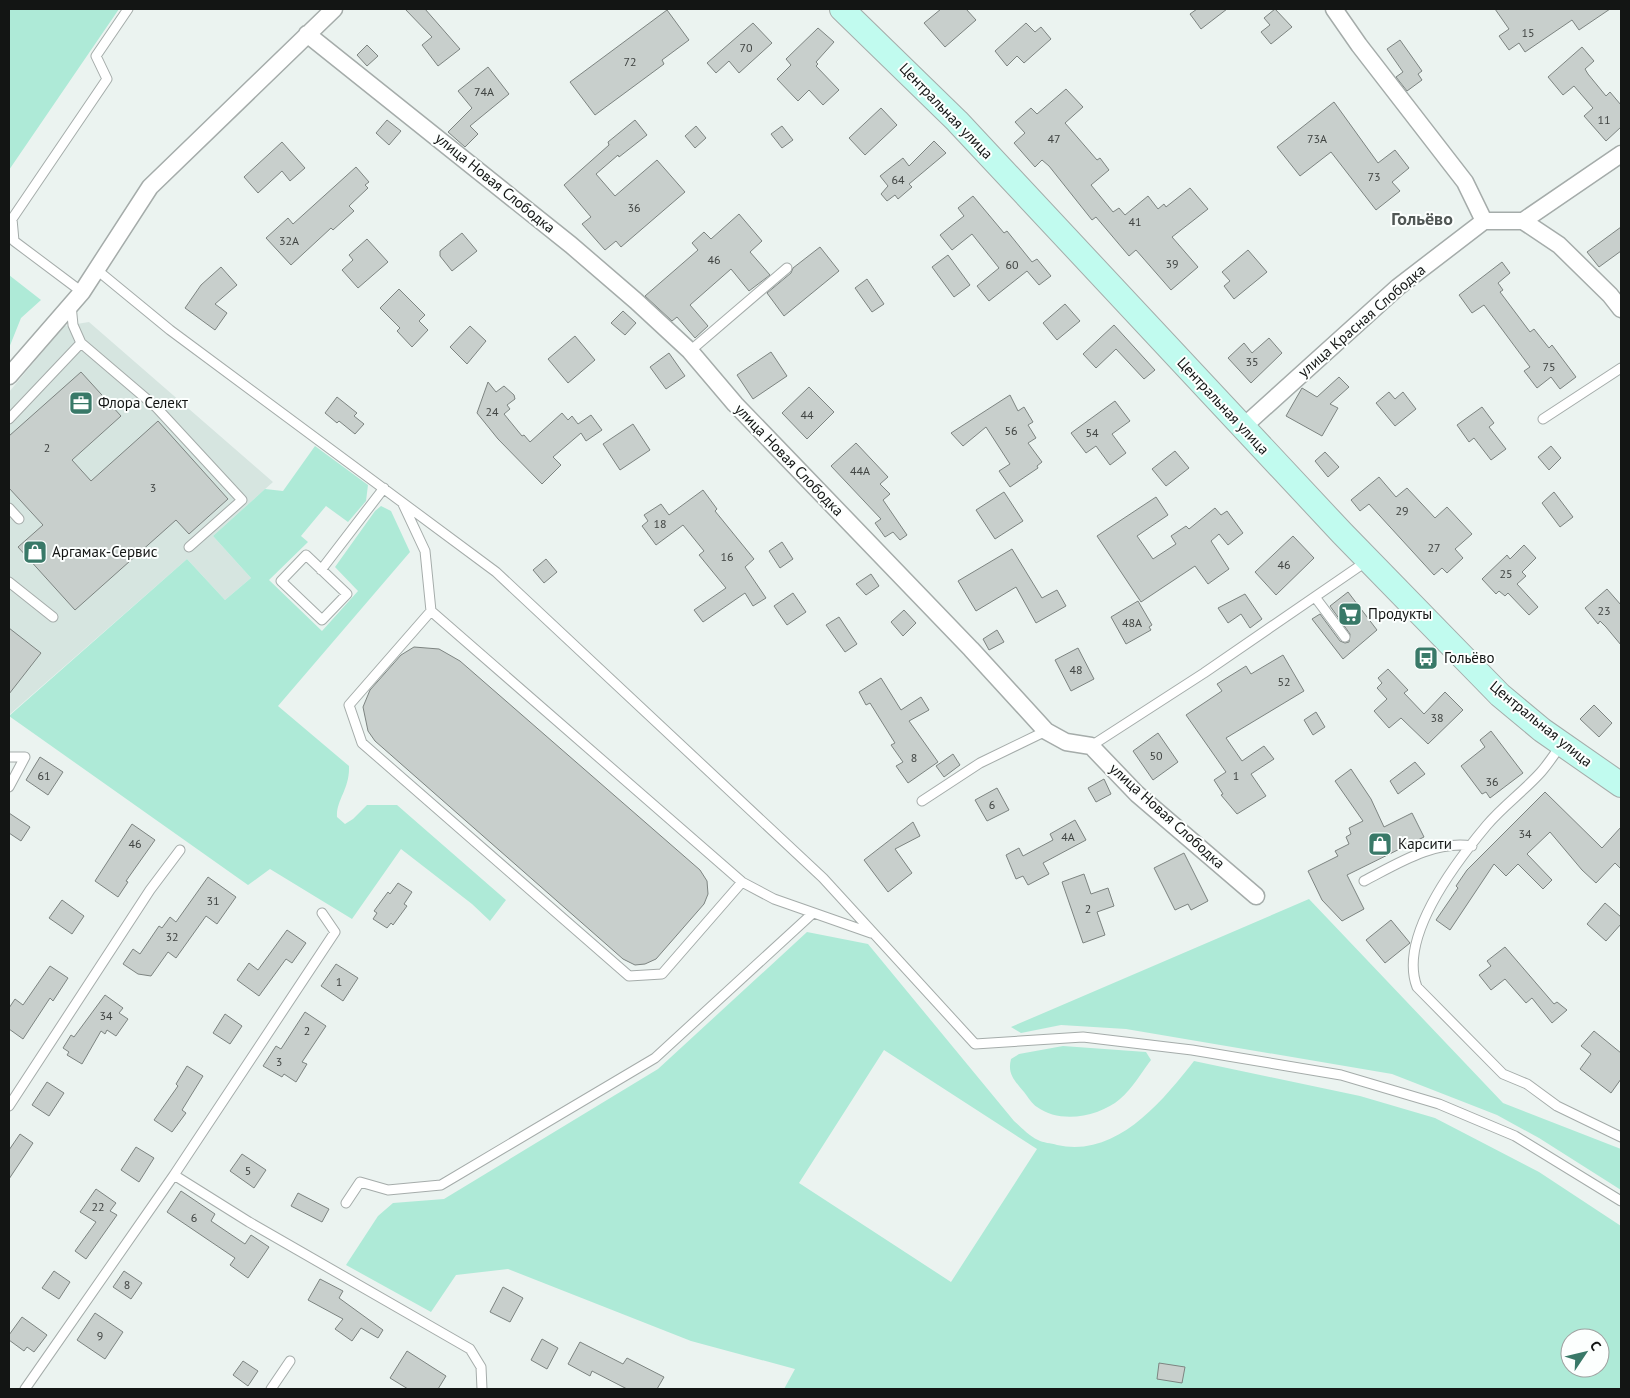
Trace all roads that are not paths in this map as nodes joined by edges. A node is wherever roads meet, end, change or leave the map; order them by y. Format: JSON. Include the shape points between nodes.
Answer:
{"nodes":[{"id":1,"x":128,"y":9,"type":"edge"},
{"id":2,"x":334,"y":9,"type":"edge"},
{"id":3,"x":842,"y":9,"type":"edge"},
{"id":4,"x":1334,"y":9,"type":"edge"},
{"id":5,"x":307,"y":34,"type":"junction"},
{"id":6,"x":1621,"y":154,"type":"edge"},
{"id":7,"x":1484,"y":221,"type":"junction"},
{"id":8,"x":1523,"y":222,"type":"junction"},
{"id":9,"x":787,"y":268,"type":"dead end"},
{"id":10,"x":97,"y":270,"type":"junction"},
{"id":11,"x":77,"y":298,"type":"junction"},
{"id":12,"x":1621,"y":309,"type":"edge"},
{"id":13,"x":81,"y":343,"type":"junction"},
{"id":14,"x":690,"y":351,"type":"junction"},
{"id":15,"x":1621,"y":368,"type":"edge"},
{"id":16,"x":9,"y":376,"type":"edge"},
{"id":17,"x":9,"y":419,"type":"edge"},
{"id":18,"x":1543,"y":419,"type":"dead end"},
{"id":19,"x":1243,"y":426,"type":"junction"},
{"id":20,"x":384,"y":488,"type":"junction"},
{"id":21,"x":403,"y":502,"type":"junction"},
{"id":22,"x":9,"y":508,"type":"edge"},
{"id":23,"x":19,"y":519,"type":"dead end"},
{"id":24,"x":189,"y":547,"type":"dead end"},
{"id":25,"x":1368,"y":560,"type":"junction"},
{"id":26,"x":321,"y":570,"type":"junction"},
{"id":27,"x":9,"y":582,"type":"edge"},
{"id":28,"x":1315,"y":597,"type":"junction"},
{"id":29,"x":430,"y":611,"type":"junction"},
{"id":30,"x":53,"y":617,"type":"dead end"},
{"id":31,"x":1345,"y":637,"type":"dead end"},
{"id":32,"x":1046,"y":731,"type":"junction"},
{"id":33,"x":1562,"y":744,"type":"junction"},
{"id":34,"x":1091,"y":746,"type":"junction"},
{"id":35,"x":9,"y":757,"type":"edge"},
{"id":36,"x":1621,"y":785,"type":"edge"},
{"id":37,"x":9,"y":787,"type":"edge"},
{"id":38,"x":922,"y":801,"type":"dead end"},
{"id":39,"x":1472,"y":846,"type":"junction"},
{"id":40,"x":180,"y":850,"type":"dead end"},
{"id":41,"x":1364,"y":881,"type":"dead end"},
{"id":42,"x":742,"y":882,"type":"junction"},
{"id":43,"x":1256,"y":896,"type":"dead end"},
{"id":44,"x":322,"y":913,"type":"dead end"},
{"id":45,"x":813,"y":913,"type":"junction"},
{"id":46,"x":874,"y":934,"type":"junction"},
{"id":47,"x":9,"y":1106,"type":"edge"},
{"id":48,"x":1621,"y":1137,"type":"edge"},
{"id":49,"x":174,"y":1175,"type":"junction"},
{"id":50,"x":1621,"y":1201,"type":"edge"},
{"id":51,"x":346,"y":1203,"type":"dead end"},
{"id":52,"x":290,"y":1361,"type":"dead end"},
{"id":53,"x":25,"y":1389,"type":"edge"},
{"id":54,"x":271,"y":1389,"type":"edge"},
{"id":55,"x":482,"y":1389,"type":"edge"}],
"edges":[{"from":1,"to":11,"type":"lane","via":[[96,56],[107,80],[12,219],[14,241]]},
{"from":2,"to":5,"type":"street"},
{"from":3,"to":19,"type":"main road","name":"Центральная улица","via":[[957,120]]},
{"from":4,"to":7,"type":"street","via":[[1465,182]]},
{"from":5,"to":10,"type":"street","via":[[150,187]]},
{"from":5,"to":14,"type":"street","name":"улица Новая Слободка","via":[[571,245]]},
{"from":6,"to":8,"type":"street"},
{"from":7,"to":8,"type":"street"},
{"from":7,"to":19,"type":"street","name":"улица Красная Слободка","via":[[1398,287]]},
{"from":8,"to":12,"type":"street","via":[[1559,245]]},
{"from":9,"to":14,"type":"lane"},
{"from":10,"to":11,"type":"street"},
{"from":10,"to":20,"type":"lane","via":[[170,330]]},
{"from":11,"to":13,"type":"lane","via":[[73,325]]},
{"from":11,"to":16,"type":"street"},
{"from":13,"to":17,"type":"lane"},
{"from":13,"to":24,"type":"lane","via":[[156,407],[242,500]]},
{"from":14,"to":32,"type":"street","name":"улица Новая Слободка","via":[[735,404],[972,648]]},
{"from":15,"to":18,"type":"lane"},
{"from":19,"to":25,"type":"main road","name":"Центральная улица"},
{"from":20,"to":21,"type":"lane"},
{"from":20,"to":26,"type":"lane"},
{"from":21,"to":29,"type":"lane","via":[[425,551]]},
{"from":21,"to":46,"type":"lane","via":[[496,572],[823,878]]},
{"from":22,"to":23,"type":"lane"},
{"from":25,"to":28,"type":"lane"},
{"from":25,"to":33,"type":"main road","name":"Центральная улица","via":[[1500,695]]},
{"from":26,"to":26,"type":"lane","via":[[347,594],[322,620],[281,581],[306,555]]},
{"from":27,"to":30,"type":"lane"},
{"from":28,"to":31,"type":"lane"},
{"from":28,"to":34,"type":"lane","via":[[1204,674]]},
{"from":29,"to":42,"type":"lane"},
{"from":29,"to":42,"type":"lane","via":[[349,705],[362,743],[629,976],[662,974]]},
{"from":32,"to":34,"type":"street","name":"улица Новая Слободка","via":[[1066,742]]},
{"from":32,"to":38,"type":"lane","via":[[980,763]]},
{"from":33,"to":36,"type":"main road","name":"Центральная улица"},
{"from":33,"to":39,"type":"lane","via":[[1541,772],[1492,820]]},
{"from":34,"to":43,"type":"street","name":"улица Новая Слободка","via":[[1137,794]]},
{"from":35,"to":37,"type":"lane","via":[[25,758]]},
{"from":39,"to":41,"type":"lane","via":[[1455,843],[1424,852]]},
{"from":39,"to":48,"type":"lane","via":[[1432,905],[1417,935],[1413,968],[1417,987],[1503,1074],[1527,1084],[1557,1106]]},
{"from":40,"to":47,"type":"lane","via":[[150,890]]},
{"from":42,"to":45,"type":"lane","via":[[774,899]]},
{"from":44,"to":49,"type":"lane","via":[[335,932]]},
{"from":45,"to":46,"type":"lane"},
{"from":45,"to":51,"type":"lane","via":[[655,1058],[440,1184],[388,1190],[360,1182]]},
{"from":46,"to":50,"type":"lane","via":[[975,1044],[1083,1037],[1192,1050],[1341,1075],[1439,1104],[1515,1136]]},
{"from":49,"to":53,"type":"lane"},
{"from":49,"to":55,"type":"lane","via":[[249,1222],[470,1349],[481,1367]]},
{"from":52,"to":54,"type":"lane"}]}
